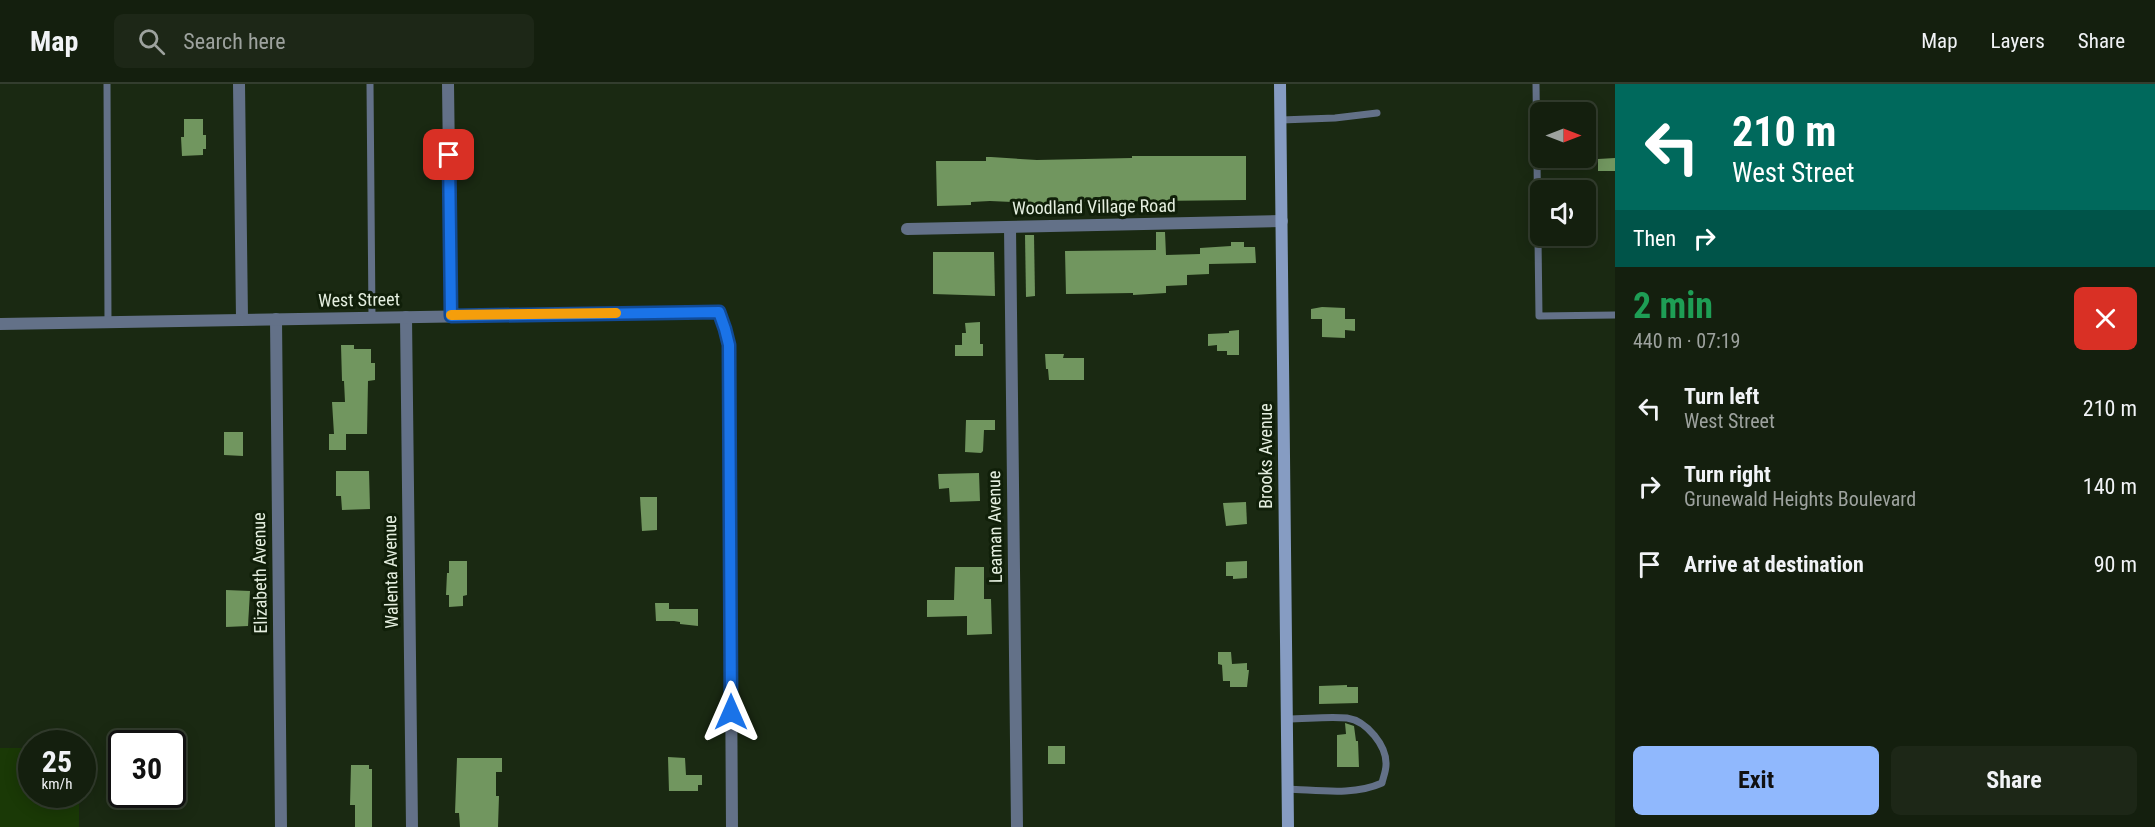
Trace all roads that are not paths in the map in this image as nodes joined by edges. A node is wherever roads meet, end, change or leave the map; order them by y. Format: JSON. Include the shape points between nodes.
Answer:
{"nodes":[{"id":1,"x":107,"y":84,"type":"edge"},
{"id":2,"x":239,"y":84,"type":"edge"},
{"id":3,"x":370,"y":84,"type":"edge"},
{"id":4,"x":448,"y":84,"type":"edge"},
{"id":5,"x":1280,"y":84,"type":"edge"},
{"id":6,"x":1536,"y":84,"type":"edge"},
{"id":7,"x":1377,"y":113,"type":"dead end"},
{"id":8,"x":1281,"y":120,"type":"junction"},
{"id":9,"x":1282,"y":221,"type":"junction"},
{"id":10,"x":1010,"y":227,"type":"junction"},
{"id":11,"x":907,"y":229,"type":"dead end"},
{"id":12,"x":1615,"y":315,"type":"edge"},
{"id":13,"x":451,"y":316,"type":"junction"},
{"id":14,"x":372,"y":317,"type":"junction"},
{"id":15,"x":406,"y":317,"type":"junction"},
{"id":16,"x":242,"y":319,"type":"junction"},
{"id":17,"x":276,"y":320,"type":"junction"},
{"id":18,"x":108,"y":322,"type":"junction"},
{"id":19,"x":0,"y":324,"type":"edge"},
{"id":20,"x":1287,"y":719,"type":"junction"},
{"id":21,"x":1287,"y":789,"type":"junction"},
{"id":22,"x":281,"y":827,"type":"edge"},
{"id":23,"x":412,"y":827,"type":"edge"},
{"id":24,"x":732,"y":827,"type":"edge"},
{"id":25,"x":1017,"y":827,"type":"edge"},
{"id":26,"x":1287,"y":827,"type":"edge"}],
"edges":[{"from":1,"to":18,"type":"lane"},
{"from":2,"to":16,"type":"street"},
{"from":3,"to":14,"type":"lane"},
{"from":4,"to":13,"type":"street"},
{"from":5,"to":8,"type":"street","name":"Brooks Avenue"},
{"from":6,"to":12,"type":"lane","via":[[1539,316]]},
{"from":7,"to":8,"type":"lane"},
{"from":8,"to":9,"type":"street","name":"Brooks Avenue"},
{"from":9,"to":10,"type":"street","name":"Woodland Village Road"},
{"from":9,"to":20,"type":"street","name":"Brooks Avenue"},
{"from":10,"to":11,"type":"street","name":"Woodland Village Road"},
{"from":10,"to":25,"type":"street","name":"Leaman Avenue"},
{"from":13,"to":15,"type":"street","name":"West Street"},
{"from":13,"to":24,"type":"street","name":"West Street","via":[[719,312],[729,345]]},
{"from":14,"to":15,"type":"street","name":"West Street"},
{"from":14,"to":17,"type":"street","name":"West Street"},
{"from":15,"to":23,"type":"street","name":"Walenta Avenue"},
{"from":16,"to":17,"type":"street","name":"West Street"},
{"from":16,"to":18,"type":"street","name":"West Street"},
{"from":17,"to":22,"type":"street","name":"Elizabeth Avenue"},
{"from":18,"to":19,"type":"street","name":"West Street"},
{"from":20,"to":21,"type":"street","name":"Brooks Avenue"},
{"from":20,"to":21,"type":"lane","via":[[1350,718],[1375,737],[1384,749],[1386,765],[1382,783],[1368,789]]},
{"from":21,"to":26,"type":"street","name":"Brooks Avenue"}]}
